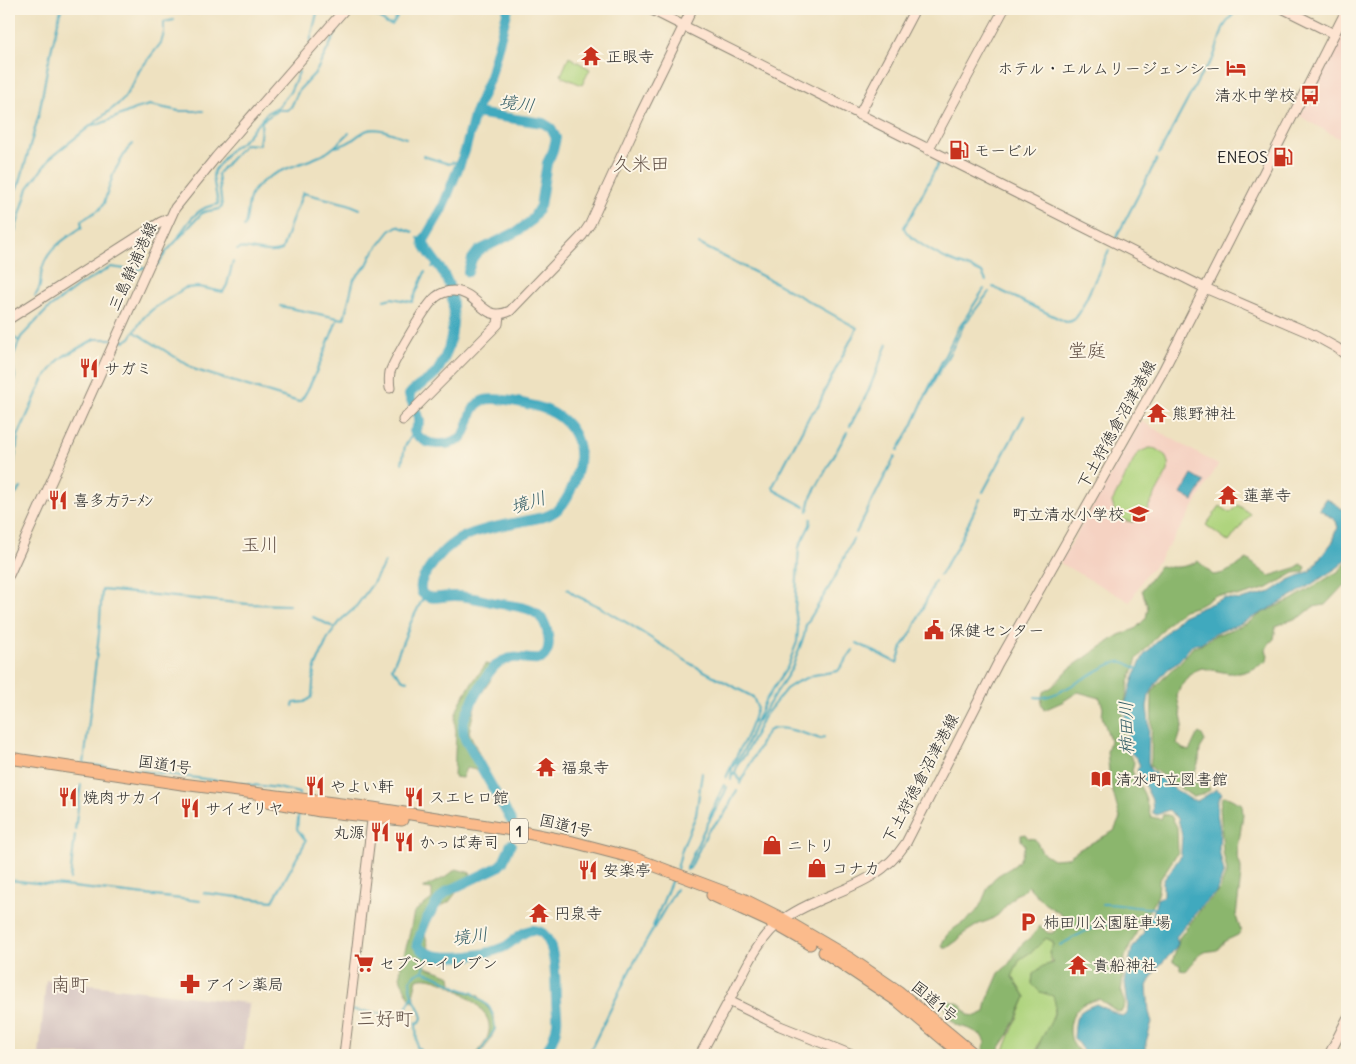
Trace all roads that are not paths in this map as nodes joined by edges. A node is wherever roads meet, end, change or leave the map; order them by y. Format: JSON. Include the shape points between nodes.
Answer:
{"nodes":[{"id":1,"x":345,"y":9,"type":"edge"},
{"id":2,"x":650,"y":9,"type":"edge"},
{"id":3,"x":692,"y":9,"type":"edge"},
{"id":4,"x":915,"y":9,"type":"edge"},
{"id":5,"x":1004,"y":9,"type":"edge"},
{"id":6,"x":1284,"y":9,"type":"edge"},
{"id":7,"x":1347,"y":9,"type":"edge"},
{"id":8,"x":683,"y":26,"type":"junction"},
{"id":9,"x":1334,"y":34,"type":"junction"},
{"id":10,"x":859,"y":115,"type":"junction"},
{"id":11,"x":928,"y":150,"type":"junction"},
{"id":12,"x":170,"y":218,"type":"junction"},
{"id":13,"x":1205,"y":288,"type":"junction"},
{"id":14,"x":500,"y":314,"type":"junction"},
{"id":15,"x":9,"y":319,"type":"edge"},
{"id":16,"x":1347,"y":356,"type":"edge"},
{"id":17,"x":390,"y":388,"type":"dead end"},
{"id":18,"x":406,"y":417,"type":"dead end"},
{"id":19,"x":9,"y":575,"type":"edge"},
{"id":20,"x":9,"y":758,"type":"edge"},
{"id":21,"x":9,"y":765,"type":"edge"},
{"id":22,"x":372,"y":812,"type":"junction"},
{"id":23,"x":780,"y":922,"type":"junction"},
{"id":24,"x":729,"y":1001,"type":"junction"},
{"id":25,"x":1347,"y":1019,"type":"edge"},
{"id":26,"x":344,"y":1055,"type":"edge"},
{"id":27,"x":700,"y":1055,"type":"edge"},
{"id":28,"x":852,"y":1055,"type":"edge"},
{"id":29,"x":962,"y":1055,"type":"edge"},
{"id":30,"x":975,"y":1055,"type":"edge"},
{"id":31,"x":1329,"y":1055,"type":"edge"}],
"edges":[{"from":1,"to":12,"type":"street","name":"三島静浦港線","via":[[203,173]]},
{"from":2,"to":8,"type":"street"},
{"from":3,"to":8,"type":"street"},
{"from":4,"to":10,"type":"street"},
{"from":5,"to":11,"type":"street"},
{"from":6,"to":9,"type":"street"},
{"from":7,"to":9,"type":"street","name":"下土狩徳倉沼津港線"},
{"from":8,"to":10,"type":"street"},
{"from":8,"to":14,"type":"street","via":[[590,224],[510,311]]},
{"from":9,"to":13,"type":"street","name":"下土狩徳倉沼津港線"},
{"from":10,"to":11,"type":"street"},
{"from":11,"to":13,"type":"street"},
{"from":12,"to":15,"type":"street"},
{"from":12,"to":19,"type":"street","name":"三島静浦港線"},
{"from":13,"to":16,"type":"street","via":[[1310,334]]},
{"from":13,"to":23,"type":"street","name":"下土狩徳倉沼津港線","via":[[1159,378],[998,664],[900,852],[860,884]]},
{"from":14,"to":17,"type":"street","via":[[490,313],[461,292],[440,294],[426,309],[393,366]]},
{"from":14,"to":18,"type":"street","via":[[498,324]]},
{"from":20,"to":22,"type":"highway","name":"国道1号","number":"1"},
{"from":21,"to":22,"type":"highway","name":"国道1号","number":"1","via":[[320,811]]},
{"from":22,"to":23,"type":"highway","name":"国道1号","number":"1","via":[[512,830],[634,858],[743,899]]},
{"from":22,"to":26,"type":"street"},
{"from":23,"to":24,"type":"street","name":"下土狩徳倉沼津港線","via":[[750,959]]},
{"from":23,"to":29,"type":"highway","name":"国道1号","number":"1","via":[[899,1002]]},
{"from":23,"to":30,"type":"highway","name":"国道1号","number":"1","via":[[851,959],[898,991]]},
{"from":24,"to":27,"type":"street","name":"下土狩徳倉沼津港線"},
{"from":24,"to":28,"type":"street"},
{"from":25,"to":31,"type":"street"}]}
